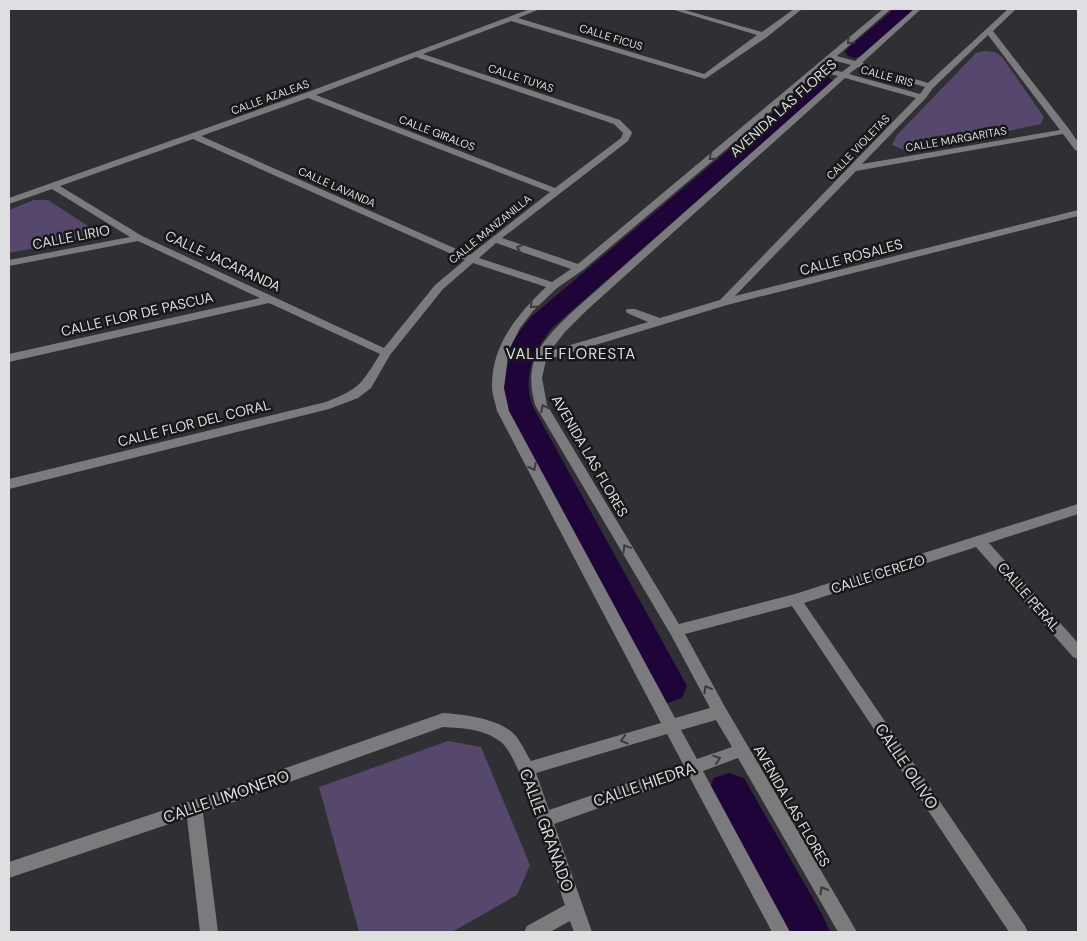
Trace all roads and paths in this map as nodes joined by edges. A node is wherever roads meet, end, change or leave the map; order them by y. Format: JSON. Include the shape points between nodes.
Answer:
{"nodes":[{"id":1,"x":536,"y":9,"type":"edge"},
{"id":2,"x":674,"y":9,"type":"edge"},
{"id":3,"x":798,"y":9,"type":"edge"},
{"id":4,"x":887,"y":9,"type":"edge"},
{"id":5,"x":918,"y":9,"type":"edge"},
{"id":6,"x":1012,"y":9,"type":"edge"},
{"id":7,"x":510,"y":18,"type":"junction"},
{"id":8,"x":989,"y":31,"type":"junction"},
{"id":9,"x":764,"y":35,"type":"junction"},
{"id":10,"x":417,"y":55,"type":"junction"},
{"id":11,"x":832,"y":57,"type":"junction"},
{"id":12,"x":856,"y":64,"type":"junction"},
{"id":13,"x":817,"y":68,"type":"junction"},
{"id":14,"x":843,"y":75,"type":"junction"},
{"id":15,"x":930,"y":86,"type":"junction"},
{"id":16,"x":308,"y":95,"type":"junction"},
{"id":17,"x":922,"y":97,"type":"junction"},
{"id":18,"x":617,"y":122,"type":"joint"},
{"id":19,"x":1066,"y":131,"type":"junction"},
{"id":20,"x":194,"y":136,"type":"junction"},
{"id":21,"x":1078,"y":148,"type":"edge"},
{"id":22,"x":851,"y":170,"type":"junction"},
{"id":23,"x":53,"y":186,"type":"junction"},
{"id":24,"x":557,"y":192,"type":"junction"},
{"id":25,"x":9,"y":201,"type":"edge"},
{"id":26,"x":1078,"y":212,"type":"edge"},
{"id":27,"x":139,"y":238,"type":"junction"},
{"id":28,"x":495,"y":239,"type":"junction"},
{"id":29,"x":471,"y":259,"type":"junction"},
{"id":30,"x":9,"y":263,"type":"edge"},
{"id":31,"x":579,"y":268,"type":"junction"},
{"id":32,"x":552,"y":286,"type":"junction"},
{"id":33,"x":272,"y":299,"type":"junction"},
{"id":34,"x":722,"y":304,"type":"junction"},
{"id":35,"x":631,"y":311,"type":"dead end"},
{"id":36,"x":660,"y":322,"type":"junction"},
{"id":37,"x":386,"y":353,"type":"junction"},
{"id":38,"x":9,"y":358,"type":"edge"},
{"id":39,"x":540,"y":358,"type":"junction"},
{"id":40,"x":375,"y":372,"type":"joint"},
{"id":41,"x":9,"y":484,"type":"edge"},
{"id":42,"x":1078,"y":509,"type":"edge"},
{"id":43,"x":980,"y":542,"type":"junction"},
{"id":44,"x":795,"y":600,"type":"junction"},
{"id":45,"x":676,"y":631,"type":"junction"},
{"id":46,"x":1078,"y":653,"type":"edge"},
{"id":47,"x":720,"y":712,"type":"junction"},
{"id":48,"x":443,"y":720,"type":"joint"},
{"id":49,"x":671,"y":725,"type":"junction"},
{"id":50,"x":742,"y":750,"type":"junction"},
{"id":51,"x":692,"y":767,"type":"junction"},
{"id":52,"x":527,"y":769,"type":"junction"},
{"id":53,"x":194,"y":808,"type":"junction"},
{"id":54,"x":545,"y":819,"type":"junction"},
{"id":55,"x":9,"y":870,"type":"edge"},
{"id":56,"x":575,"y":909,"type":"junction"},
{"id":57,"x":209,"y":932,"type":"edge"},
{"id":58,"x":533,"y":932,"type":"edge"},
{"id":59,"x":583,"y":932,"type":"edge"},
{"id":60,"x":781,"y":932,"type":"edge"},
{"id":61,"x":848,"y":932,"type":"edge"},
{"id":62,"x":1019,"y":932,"type":"edge"}],
"edges":[{"from":1,"to":7,"type":"street","name":"CALLE AZALEAS"},
{"from":2,"to":9,"type":"street"},
{"from":3,"to":9,"type":"street"},
{"from":4,"to":11,"type":"street","name":"AVENIDA LAS FLORES","one_way":true},
{"from":5,"to":12,"type":"street","name":"AVENIDA LAS FLORES"},
{"from":6,"to":8,"type":"street","name":"CALLE VIOLETAS"},
{"from":7,"to":9,"type":"street","name":"CALLE FICUS","via":[[705,78]]},
{"from":7,"to":10,"type":"street","name":"CALLE AZALEAS"},
{"from":8,"to":15,"type":"street","name":"CALLE VIOLETAS"},
{"from":8,"to":19,"type":"street"},
{"from":10,"to":16,"type":"street","name":"CALLE AZALEAS"},
{"from":10,"to":18,"type":"street","name":"CALLE TUYAS"},
{"from":11,"to":12,"type":"street","name":"CALLE IRIS"},
{"from":11,"to":13,"type":"street","name":"AVENIDA LAS FLORES"},
{"from":12,"to":14,"type":"street","name":"AVENIDA LAS FLORES"},
{"from":12,"to":15,"type":"street","name":"CALLE IRIS"},
{"from":13,"to":14,"type":"street","name":"CALLE IRIS"},
{"from":13,"to":31,"type":"street","name":"AVENIDA LAS FLORES","one_way":true},
{"from":14,"to":17,"type":"street","name":"CALLE IRIS"},
{"from":14,"to":39,"type":"street","name":"AVENIDA LAS FLORES","via":[[583,308],[562,328]]},
{"from":15,"to":17,"type":"street","name":"CALLE VIOLETAS"},
{"from":16,"to":20,"type":"street","name":"CALLE AZALEAS"},
{"from":16,"to":24,"type":"street","name":"CALLE GIRALOS"},
{"from":17,"to":22,"type":"street","name":"CALLE VIOLETAS"},
{"from":18,"to":24,"type":"street","name":"CALLE MANZANILLA","via":[[628,133],[625,139]]},
{"from":19,"to":21,"type":"street"},
{"from":19,"to":22,"type":"street","name":"CALLE MARGARITAS"},
{"from":20,"to":23,"type":"street","name":"CALLE AZALEAS"},
{"from":20,"to":29,"type":"street","name":"CALLE LAVANDA"},
{"from":22,"to":34,"type":"street","name":"CALLE VIOLETAS"},
{"from":23,"to":25,"type":"street","name":"CALLE AZALEAS"},
{"from":23,"to":27,"type":"street","name":"CALLE JACARANDA"},
{"from":24,"to":28,"type":"street","name":"CALLE MANZANILLA"},
{"from":26,"to":34,"type":"street","name":"CALLE ROSALES"},
{"from":27,"to":30,"type":"street","name":"CALLE LIRIO"},
{"from":27,"to":33,"type":"street","name":"CALLE JACARANDA"},
{"from":28,"to":29,"type":"street","name":"CALLE MANZANILLA"},
{"from":31,"to":28,"type":"street","one_way":true},
{"from":29,"to":32,"type":"street","name":"CALLE LAVANDA"},
{"from":29,"to":37,"type":"street","name":"CALLE MANZANILLA","via":[[439,287]]},
{"from":31,"to":32,"type":"street","name":"AVENIDA LAS FLORES"},
{"from":32,"to":49,"type":"street","name":"AVENIDA LAS FLORES","one_way":true,"via":[[515,326],[503,350],[498,388],[503,411]]},
{"from":33,"to":37,"type":"street","name":"CALLE JACARANDA"},
{"from":33,"to":38,"type":"street","name":"CALLE FLOR DE PASCUA"},
{"from":34,"to":36,"type":"street","name":"CALLE ROSALES"},
{"from":35,"to":36,"type":"street"},
{"from":36,"to":39,"type":"street","name":"CALLE ROSALES"},
{"from":37,"to":40,"type":"street","name":"CALLE MANZANILLA"},
{"from":45,"to":39,"type":"street","name":"AVENIDA LAS FLORES","one_way":true,"via":[[541,404],[536,386]]},
{"from":40,"to":41,"type":"street","name":"CALLE FLOR DEL CORAL","via":[[367,385],[354,395],[329,405]]},
{"from":42,"to":43,"type":"street","name":"CALLE CEREZO"},
{"from":43,"to":44,"type":"street","name":"CALLE CEREZO"},
{"from":43,"to":46,"type":"street","name":"CALLE PERAL"},
{"from":44,"to":45,"type":"street","name":"CALLE CEREZO"},
{"from":44,"to":62,"type":"street","name":"CALLE OLIVO"},
{"from":47,"to":45,"type":"street","name":"AVENIDA LAS FLORES","one_way":true},
{"from":47,"to":49,"type":"street"},
{"from":47,"to":50,"type":"street","name":"AVENIDA LAS FLORES"},
{"from":48,"to":52,"type":"street","name":"CALLE GRANADO","via":[[467,721],[488,727],[508,738]]},
{"from":48,"to":53,"type":"street","name":"CALLE LIMONERO"},
{"from":49,"to":51,"type":"street","name":"AVENIDA LAS FLORES"},
{"from":49,"to":52,"type":"street","one_way":true},
{"from":51,"to":50,"type":"street","name":"CALLE HIEDRA","one_way":true},
{"from":61,"to":50,"type":"street","name":"AVENIDA LAS FLORES","one_way":true},
{"from":51,"to":54,"type":"street","name":"CALLE HIEDRA"},
{"from":51,"to":60,"type":"street","name":"AVENIDA LAS FLORES"},
{"from":52,"to":54,"type":"street","name":"CALLE GRANADO"},
{"from":53,"to":55,"type":"street","name":"CALLE LIMONERO"},
{"from":53,"to":57,"type":"street"},
{"from":54,"to":56,"type":"street","name":"CALLE GRANADO"},
{"from":56,"to":58,"type":"street"},
{"from":56,"to":59,"type":"street","name":"CALLE GRANADO"}]}
